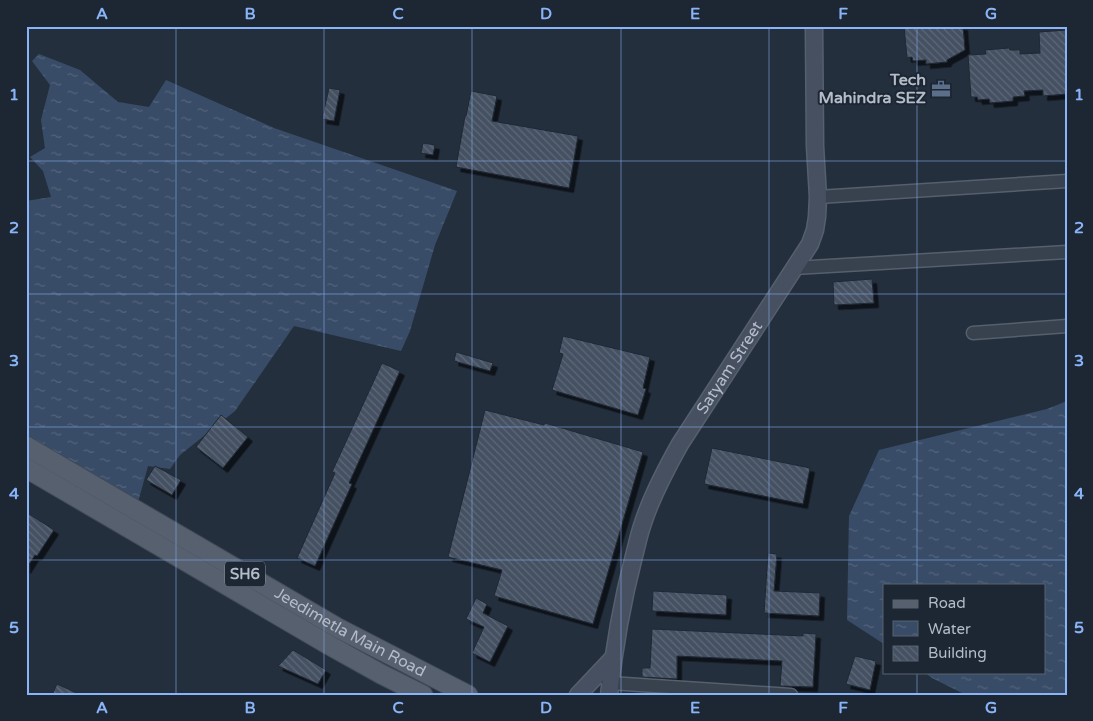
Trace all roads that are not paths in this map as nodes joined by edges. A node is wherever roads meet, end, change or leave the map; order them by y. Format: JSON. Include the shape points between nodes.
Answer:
{"nodes":[{"id":1,"x":814,"y":26,"type":"edge"},
{"id":2,"x":1067,"y":181,"type":"edge"},
{"id":3,"x":818,"y":198,"type":"junction"},
{"id":4,"x":1067,"y":252,"type":"edge"},
{"id":5,"x":794,"y":268,"type":"junction"},
{"id":6,"x":1067,"y":326,"type":"edge"},
{"id":7,"x":973,"y":333,"type":"dead end"},
{"id":8,"x":26,"y":446,"type":"edge"},
{"id":9,"x":26,"y":468,"type":"edge"},
{"id":10,"x":606,"y":683,"type":"edge"},
{"id":11,"x":423,"y":695,"type":"edge"},
{"id":12,"x":468,"y":695,"type":"edge"},
{"id":13,"x":578,"y":695,"type":"edge"},
{"id":14,"x":791,"y":695,"type":"edge"}],
"edges":[{"from":1,"to":3,"type":"street","name":"Satyam Street"},
{"from":2,"to":3,"type":"street"},
{"from":3,"to":5,"type":"street","name":"Satyam Street","via":[[815,230]]},
{"from":4,"to":5,"type":"street"},
{"from":5,"to":10,"type":"street","name":"Satyam Street","via":[[664,473],[643,523]]},
{"from":6,"to":7,"type":"street"},
{"from":8,"to":12,"type":"main road","name":"Jeedimetla Main Road","number":"SH6","via":[[338,628]]},
{"from":9,"to":11,"type":"main road","name":"Jeedimetla Main Road","number":"SH6","via":[[329,645]]},
{"from":10,"to":13,"type":"street","name":"Satyam Street"},
{"from":10,"to":14,"type":"street"}]}
